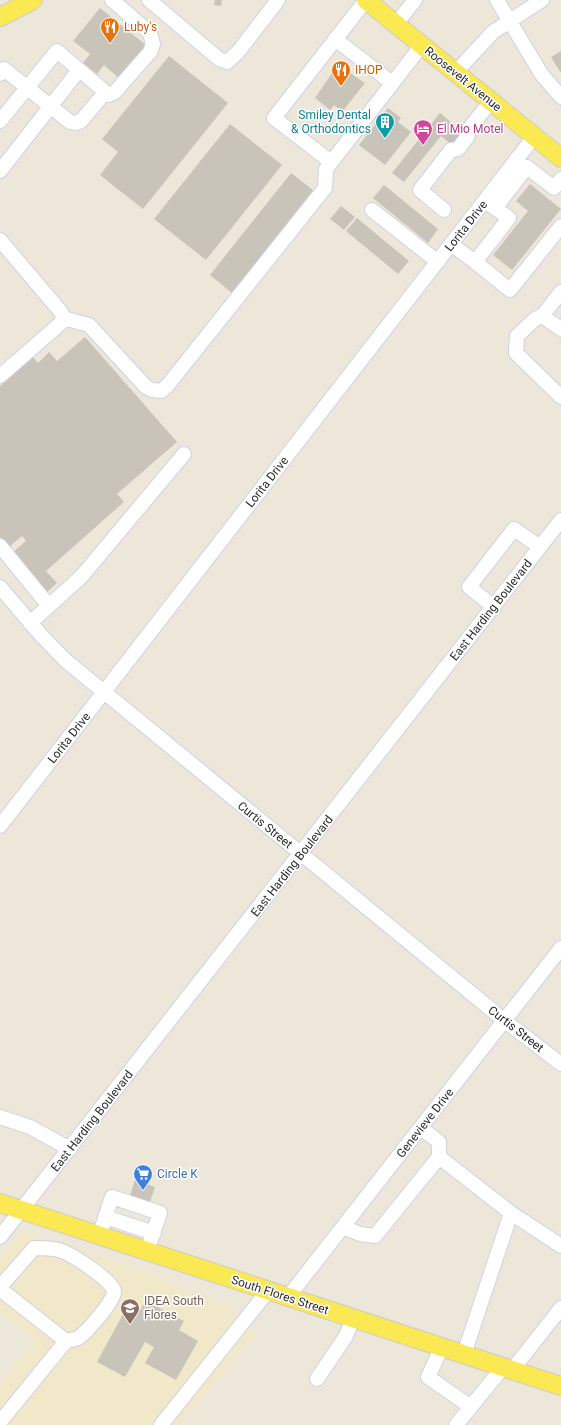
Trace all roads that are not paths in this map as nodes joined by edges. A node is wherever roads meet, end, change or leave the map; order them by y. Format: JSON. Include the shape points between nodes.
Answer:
{"nodes":[{"id":1,"x":32,"y":0,"type":"edge"},
{"id":2,"x":112,"y":0,"type":"edge"},
{"id":3,"x":149,"y":0,"type":"edge"},
{"id":4,"x":278,"y":0,"type":"edge"},
{"id":5,"x":366,"y":0,"type":"edge"},
{"id":6,"x":415,"y":0,"type":"edge"},
{"id":7,"x":497,"y":0,"type":"edge"},
{"id":8,"x":542,"y":0,"type":"edge"},
{"id":9,"x":1,"y":13,"type":"edge"},
{"id":10,"x":510,"y":21,"type":"junction"},
{"id":11,"x":396,"y":24,"type":"junction"},
{"id":12,"x":335,"y":39,"type":"junction"},
{"id":13,"x":422,"y":45,"type":"junction"},
{"id":14,"x":1,"y":70,"type":"edge"},
{"id":15,"x":79,"y":70,"type":"junction"},
{"id":16,"x":456,"y":73,"type":"junction"},
{"id":17,"x":392,"y":83,"type":"junction"},
{"id":18,"x":28,"y":88,"type":"junction"},
{"id":19,"x":109,"y":94,"type":"junction"},
{"id":20,"x":561,"y":97,"type":"edge"},
{"id":21,"x":491,"y":101,"type":"junction"},
{"id":22,"x":51,"y":107,"type":"junction"},
{"id":23,"x":0,"y":121,"type":"edge"},
{"id":24,"x":534,"y":137,"type":"junction"},
{"id":25,"x":561,"y":158,"type":"edge"},
{"id":26,"x":331,"y":162,"type":"junction"},
{"id":27,"x":0,"y":171,"type":"edge"},
{"id":28,"x":559,"y":187,"type":"edge"},
{"id":29,"x":490,"y":204,"type":"junction"},
{"id":30,"x":372,"y":210,"type":"dead end"},
{"id":31,"x":444,"y":210,"type":"dead end"},
{"id":32,"x":561,"y":226,"type":"edge"},
{"id":33,"x":0,"y":240,"type":"edge"},
{"id":34,"x":451,"y":244,"type":"junction"},
{"id":35,"x":438,"y":262,"type":"junction"},
{"id":36,"x":475,"y":262,"type":"junction"},
{"id":37,"x":561,"y":292,"type":"edge"},
{"id":38,"x":542,"y":316,"type":"junction"},
{"id":39,"x":63,"y":318,"type":"junction"},
{"id":40,"x":561,"y":329,"type":"edge"},
{"id":41,"x":0,"y":376,"type":"edge"},
{"id":42,"x":561,"y":397,"type":"edge"},
{"id":43,"x":184,"y":454,"type":"dead end"},
{"id":44,"x":561,"y":520,"type":"edge"},
{"id":45,"x":0,"y":546,"type":"edge"},
{"id":46,"x":540,"y":547,"type":"junction"},
{"id":47,"x":0,"y":588,"type":"edge"},
{"id":48,"x":49,"y":606,"type":"junction"},
{"id":49,"x":494,"y":607,"type":"junction"},
{"id":50,"x":30,"y":623,"type":"junction"},
{"id":51,"x":104,"y":693,"type":"junction"},
{"id":52,"x":0,"y":826,"type":"edge"},
{"id":53,"x":301,"y":855,"type":"junction"},
{"id":54,"x":561,"y":948,"type":"edge"},
{"id":55,"x":505,"y":1020,"type":"junction"},
{"id":56,"x":561,"y":1064,"type":"edge"},
{"id":57,"x":0,"y":1117,"type":"edge"},
{"id":58,"x":421,"y":1128,"type":"junction"},
{"id":59,"x":70,"y":1149,"type":"junction"},
{"id":60,"x":439,"y":1157,"type":"junction"},
{"id":61,"x":0,"y":1203,"type":"edge"},
{"id":62,"x":22,"y":1210,"type":"junction"},
{"id":63,"x":511,"y":1212,"type":"junction"},
{"id":64,"x":105,"y":1217,"type":"junction"},
{"id":65,"x":343,"y":1227,"type":"junction"},
{"id":66,"x":154,"y":1233,"type":"junction"},
{"id":67,"x":99,"y":1236,"type":"junction"},
{"id":68,"x":0,"y":1237,"type":"edge"},
{"id":69,"x":561,"y":1246,"type":"edge"},
{"id":70,"x":147,"y":1251,"type":"junction"},
{"id":71,"x":0,"y":1288,"type":"edge"},
{"id":72,"x":268,"y":1291,"type":"junction"},
{"id":73,"x":288,"y":1297,"type":"junction"},
{"id":74,"x":561,"y":1308,"type":"edge"},
{"id":75,"x":353,"y":1318,"type":"junction"},
{"id":76,"x":66,"y":1341,"type":"junction"},
{"id":77,"x":442,"y":1347,"type":"junction"},
{"id":78,"x":464,"y":1354,"type":"junction"},
{"id":79,"x":508,"y":1368,"type":"junction"},
{"id":80,"x":317,"y":1379,"type":"dead end"},
{"id":81,"x":561,"y":1386,"type":"edge"},
{"id":82,"x":471,"y":1406,"type":"junction"},
{"id":83,"x":0,"y":1422,"type":"edge"},
{"id":84,"x":161,"y":1425,"type":"edge"},
{"id":85,"x":456,"y":1425,"type":"edge"}],
"edges":[{"from":1,"to":9,"type":"main road"},
{"from":2,"to":19,"type":"street","via":[[150,33],[153,44],[150,52],[120,87]]},
{"from":3,"to":4,"type":"street","via":[[219,59],[227,62],[238,52]]},
{"from":5,"to":11,"type":"main road","name":"Roosevelt Avenue"},
{"from":5,"to":12,"type":"street"},
{"from":6,"to":11,"type":"street"},
{"from":7,"to":10,"type":"street"},
{"from":8,"to":10,"type":"street"},
{"from":10,"to":16,"type":"street","via":[[493,32]]},
{"from":10,"to":20,"type":"street","via":[[542,75]]},
{"from":11,"to":13,"type":"main road","name":"Roosevelt Avenue"},
{"from":12,"to":17,"type":"street"},
{"from":12,"to":26,"type":"street","via":[[274,118]]},
{"from":13,"to":16,"type":"main road","name":"Roosevelt Avenue"},
{"from":13,"to":17,"type":"street"},
{"from":14,"to":18,"type":"street"},
{"from":15,"to":18,"type":"street","via":[[57,51]]},
{"from":15,"to":19,"type":"street"},
{"from":15,"to":22,"type":"street"},
{"from":16,"to":21,"type":"main road","name":"Roosevelt Avenue"},
{"from":17,"to":26,"type":"street"},
{"from":18,"to":22,"type":"street"},
{"from":18,"to":23,"type":"street"},
{"from":19,"to":22,"type":"street","via":[[102,96],[81,121],[75,123]]},
{"from":21,"to":24,"type":"main road","name":"Roosevelt Avenue"},
{"from":21,"to":31,"type":"street","via":[[465,131],[468,136],[458,149],[451,147],[420,190]]},
{"from":22,"to":27,"type":"street"},
{"from":24,"to":25,"type":"main road","name":"Roosevelt Avenue"},
{"from":24,"to":29,"type":"street","name":"Lorita Drive"},
{"from":26,"to":39,"type":"street","via":[[326,169],[325,188],[161,391],[146,387],[89,325]]},
{"from":28,"to":29,"type":"street","via":[[528,167]]},
{"from":29,"to":34,"type":"street","name":"Lorita Drive"},
{"from":29,"to":36,"type":"street","via":[[509,218]]},
{"from":30,"to":35,"type":"street"},
{"from":32,"to":36,"type":"street","via":[[510,290]]},
{"from":33,"to":39,"type":"street","via":[[61,312]]},
{"from":34,"to":35,"type":"street","name":"Lorita Drive"},
{"from":34,"to":36,"type":"street"},
{"from":35,"to":51,"type":"street","name":"Lorita Drive"},
{"from":37,"to":38,"type":"street"},
{"from":38,"to":40,"type":"street"},
{"from":38,"to":42,"type":"street","via":[[535,319],[517,336],[516,353]]},
{"from":39,"to":41,"type":"street","via":[[61,323]]},
{"from":43,"to":48,"type":"street","via":[[81,576]]},
{"from":44,"to":46,"type":"street","name":"East Harding Boulevard"},
{"from":45,"to":48,"type":"street"},
{"from":46,"to":49,"type":"street","name":"East Harding Boulevard"},
{"from":46,"to":49,"type":"street","via":[[514,529],[500,546],[469,587]]},
{"from":47,"to":50,"type":"street","name":"Curtis Street"},
{"from":48,"to":50,"type":"street"},
{"from":49,"to":53,"type":"street","name":"East Harding Boulevard"},
{"from":50,"to":51,"type":"street","name":"Curtis Street","via":[[65,660]]},
{"from":51,"to":52,"type":"street","name":"Lorita Drive"},
{"from":51,"to":53,"type":"street","name":"Curtis Street"},
{"from":53,"to":55,"type":"street","name":"Curtis Street"},
{"from":53,"to":59,"type":"street","name":"East Harding Boulevard"},
{"from":54,"to":55,"type":"street","name":"Genevieve Drive"},
{"from":55,"to":56,"type":"street","name":"Curtis Street"},
{"from":55,"to":58,"type":"street","name":"Genevieve Drive"},
{"from":57,"to":59,"type":"street","via":[[30,1127]]},
{"from":58,"to":60,"type":"street","via":[[439,1142]]},
{"from":58,"to":65,"type":"street","name":"Genevieve Drive"},
{"from":59,"to":62,"type":"street","name":"East Harding Boulevard"},
{"from":60,"to":63,"type":"street"},
{"from":60,"to":65,"type":"street","via":[[375,1236],[360,1234]]},
{"from":61,"to":62,"type":"main road","name":"South Flores Street"},
{"from":62,"to":67,"type":"main road","name":"South Flores Street"},
{"from":62,"to":68,"type":"street","name":"East Harding Boulevard"},
{"from":63,"to":69,"type":"street"},
{"from":63,"to":78,"type":"street"},
{"from":64,"to":66,"type":"street"},
{"from":64,"to":66,"type":"street","via":[[112,1197],[160,1213]]},
{"from":64,"to":67,"type":"street"},
{"from":65,"to":73,"type":"street","name":"Genevieve Drive"},
{"from":66,"to":70,"type":"street"},
{"from":67,"to":70,"type":"main road","name":"South Flores Street"},
{"from":70,"to":72,"type":"main road","name":"South Flores Street"},
{"from":71,"to":76,"type":"street"},
{"from":71,"to":76,"type":"street","via":[[34,1248],[59,1250],[78,1258],[114,1288],[115,1292],[112,1299],[78,1338]]},
{"from":72,"to":73,"type":"main road","name":"South Flores Street"},
{"from":72,"to":84,"type":"street"},
{"from":73,"to":75,"type":"main road","name":"South Flores Street"},
{"from":74,"to":79,"type":"street"},
{"from":75,"to":77,"type":"main road","name":"South Flores Street"},
{"from":75,"to":80,"type":"street","via":[[346,1336]]},
{"from":76,"to":83,"type":"street"},
{"from":77,"to":78,"type":"main road","name":"South Flores Street"},
{"from":77,"to":82,"type":"street","via":[[428,1377]]},
{"from":78,"to":79,"type":"main road","name":"South Flores Street"},
{"from":79,"to":81,"type":"main road","name":"South Flores Street"},
{"from":79,"to":82,"type":"street"},
{"from":82,"to":85,"type":"street"}]}
